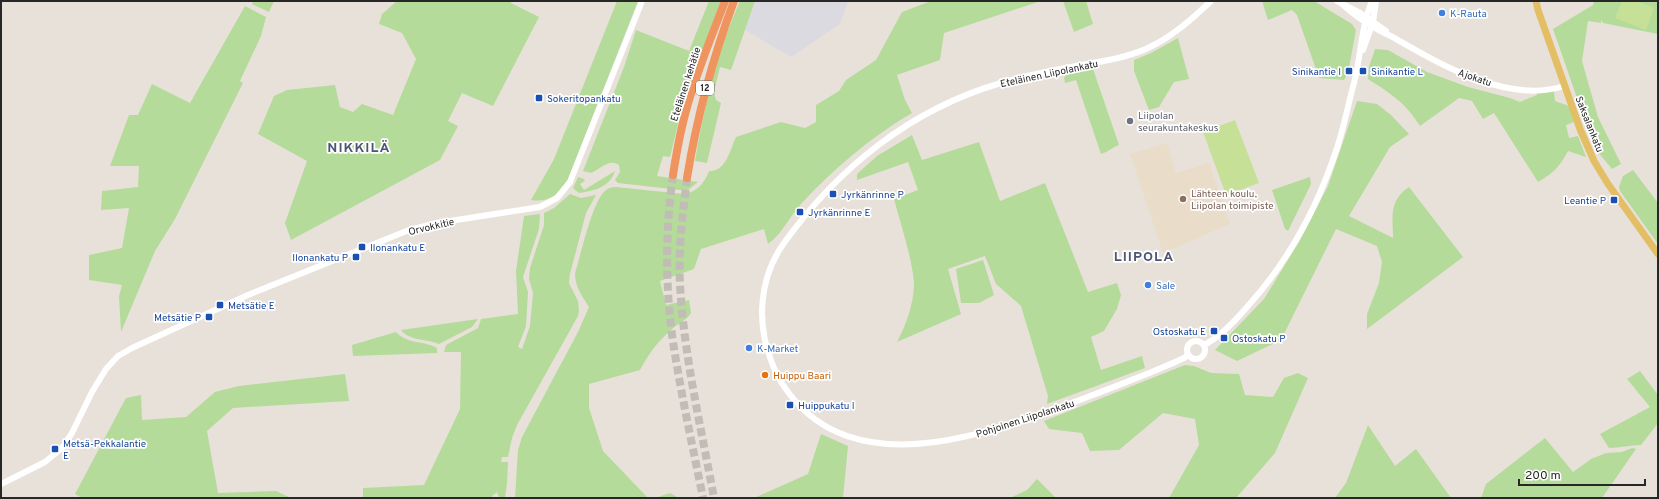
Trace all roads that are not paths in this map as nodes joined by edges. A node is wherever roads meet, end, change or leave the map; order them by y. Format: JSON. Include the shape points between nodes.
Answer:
{"nodes":[{"id":1,"x":642,"y":1,"type":"edge"},
{"id":2,"x":725,"y":1,"type":"edge"},
{"id":3,"x":734,"y":1,"type":"edge"},
{"id":4,"x":1211,"y":1,"type":"edge"},
{"id":5,"x":1372,"y":1,"type":"edge"},
{"id":6,"x":1376,"y":1,"type":"edge"},
{"id":7,"x":1531,"y":1,"type":"edge"},
{"id":8,"x":1536,"y":1,"type":"edge"},
{"id":9,"x":1339,"y":3,"type":"edge"},
{"id":10,"x":1538,"y":10,"type":"junction"},
{"id":11,"x":1365,"y":20,"type":"junction"},
{"id":12,"x":1372,"y":24,"type":"junction"},
{"id":13,"x":1358,"y":65,"type":"junction"},
{"id":14,"x":1564,"y":86,"type":"junction"},
{"id":15,"x":673,"y":175,"type":"tunnel mouth"},
{"id":16,"x":688,"y":178,"type":"tunnel mouth"},
{"id":17,"x":1658,"y":254,"type":"edge"},
{"id":18,"x":1204,"y":344,"type":"junction"},
{"id":19,"x":1188,"y":355,"type":"junction"},
{"id":20,"x":780,"y":380,"type":"joint"},
{"id":21,"x":1,"y":484,"type":"edge"}],
"edges":[{"from":1,"to":21,"type":"street","name":"Orvokkitie","via":[[570,182],[561,195],[552,202],[531,209],[437,223],[410,230],[248,295],[132,348],[118,356],[106,370],[62,448],[45,462]]},
{"from":2,"to":15,"type":"highway","name":"Eteläinen kehätie","number":"12","via":[[689,98]]},
{"from":3,"to":16,"type":"highway","name":"Eteläinen kehätie","number":"12","via":[[707,82]]},
{"from":4,"to":20,"type":"street","name":"Eteläinen Liipolankatu","via":[[1172,34],[1138,52],[1111,60],[1013,79],[958,98],[914,120],[849,169],[809,210],[782,245],[768,277],[761,302],[762,326],[770,358]]},
{"from":5,"to":11,"type":"street"},
{"from":6,"to":12,"type":"street"},
{"from":7,"to":10,"type":"main road","name":"Saksalankatu"},
{"from":8,"to":10,"type":"main road","name":"Saksalankatu"},
{"from":9,"to":11,"type":"street","name":"Ajokatu"},
{"from":10,"to":14,"type":"main road","name":"Saksalankatu"},
{"from":11,"to":12,"type":"street","name":"Ajokatu"},
{"from":11,"to":13,"type":"street"},
{"from":12,"to":13,"type":"street"},
{"from":12,"to":14,"type":"street","name":"Ajokatu","via":[[1448,68],[1476,79],[1520,90],[1544,91]]},
{"from":13,"to":18,"type":"street","via":[[1337,148],[1312,210],[1267,284],[1234,322]]},
{"from":14,"to":17,"type":"main road","name":"Saksalankatu","via":[[1594,161]]},
{"from":18,"to":19,"type":"street","via":[[1198,341],[1191,342],[1187,348]]},
{"from":18,"to":19,"type":"street","via":[[1204,354],[1201,357],[1195,359]]},
{"from":19,"to":20,"type":"street","name":"Pohjoinen Liipolankatu","via":[[1146,376],[1013,424],[971,436],[927,442],[867,442],[849,437],[828,428],[812,417],[795,402]]}]}
